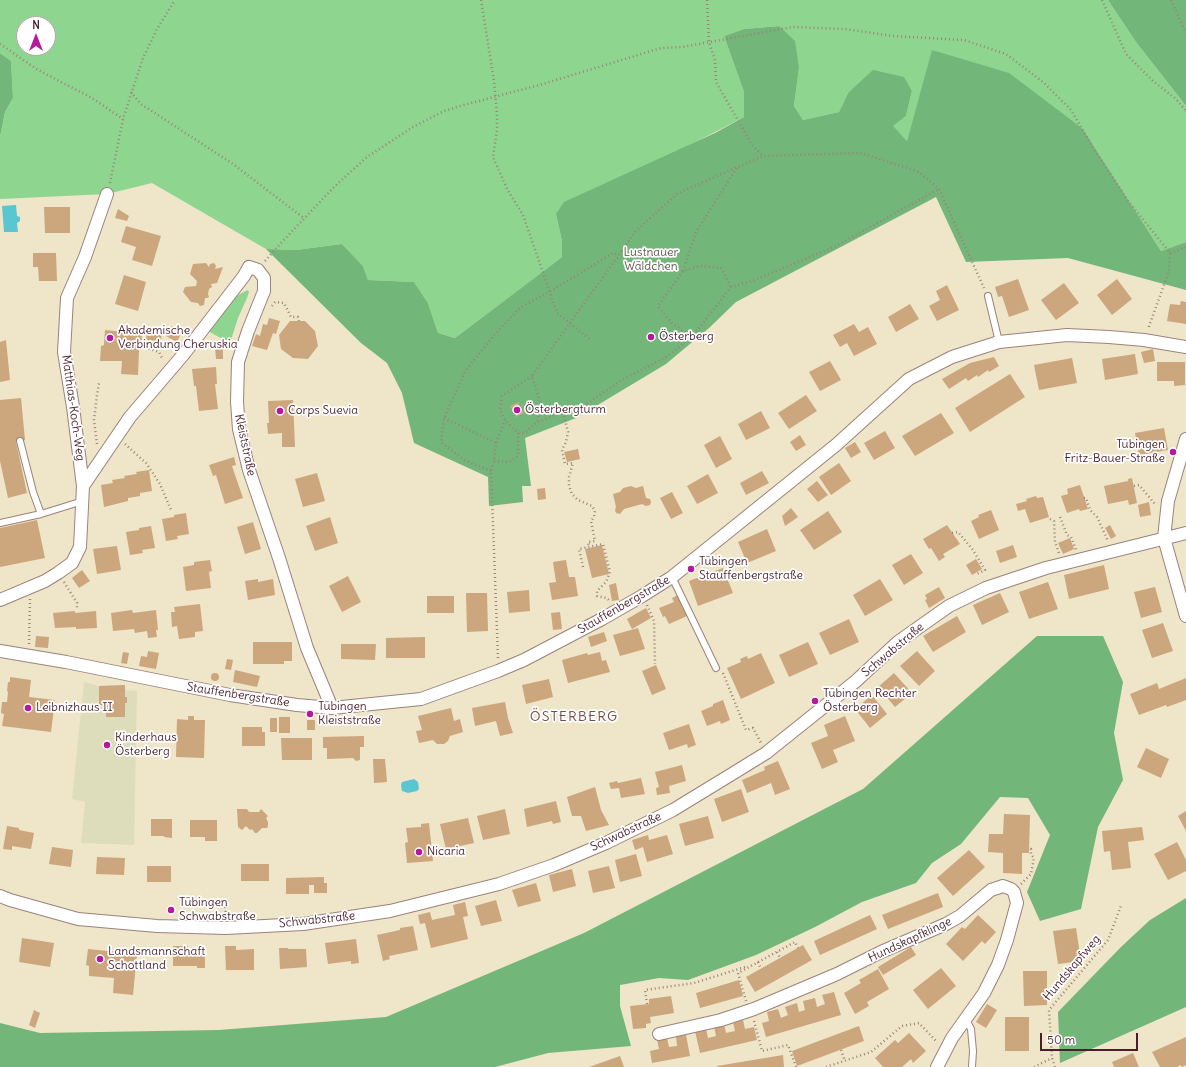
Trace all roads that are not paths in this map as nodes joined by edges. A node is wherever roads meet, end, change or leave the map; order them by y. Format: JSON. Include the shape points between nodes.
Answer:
{"nodes":[{"id":1,"x":107,"y":194,"type":"road end"},
{"id":2,"x":988,"y":296,"type":"road end"},
{"id":3,"x":999,"y":342,"type":"junction"},
{"id":4,"x":1186,"y":347,"type":"edge"},
{"id":5,"x":183,"y":355,"type":"joint"},
{"id":6,"x":1186,"y":439,"type":"edge"},
{"id":7,"x":20,"y":441,"type":"dead end"},
{"id":8,"x":83,"y":486,"type":"junction"},
{"id":9,"x":83,"y":500,"type":"junction"},
{"id":10,"x":41,"y":514,"type":"junction"},
{"id":11,"x":0,"y":523,"type":"edge"},
{"id":12,"x":1186,"y":533,"type":"edge"},
{"id":13,"x":1164,"y":538,"type":"junction"},
{"id":14,"x":672,"y":576,"type":"junction"},
{"id":15,"x":0,"y":600,"type":"edge"},
{"id":16,"x":1186,"y":616,"type":"edge"},
{"id":17,"x":0,"y":650,"type":"edge"},
{"id":18,"x":719,"y":668,"type":"road end"},
{"id":19,"x":332,"y":708,"type":"junction"},
{"id":20,"x":0,"y":896,"type":"edge"},
{"id":21,"x":965,"y":1018,"type":"junction"},
{"id":22,"x":659,"y":1034,"type":"dead end"},
{"id":23,"x":937,"y":1067,"type":"edge"},
{"id":24,"x":972,"y":1067,"type":"edge"}],
"edges":[{"from":1,"to":8,"type":"street","name":"Matthias-Koch-Weg","via":[[85,257],[67,298],[64,352],[74,406]]},
{"from":2,"to":3,"type":"lane"},
{"from":3,"to":4,"type":"street","name":"Stauffenbergstraße","via":[[1067,335],[1144,340]]},
{"from":3,"to":14,"type":"street","name":"Stauffenbergstraße","via":[[952,357],[909,379],[836,445]]},
{"from":5,"to":8,"type":"street","name":"Matthias-Koch-Weg","via":[[130,417]]},
{"from":5,"to":19,"type":"street","name":"Kleiststraße","via":[[249,267],[258,270],[264,278],[264,292],[238,362],[237,402],[240,429],[249,470],[307,648]]},
{"from":6,"to":13,"type":"street","via":[[1168,501]]},
{"from":7,"to":10,"type":"lane"},
{"from":8,"to":9,"type":"street","name":"Matthias-Koch-Weg"},
{"from":9,"to":10,"type":"lane"},
{"from":9,"to":15,"type":"street","name":"Matthias-Koch-Weg","via":[[80,547],[72,563],[45,581]]},
{"from":10,"to":11,"type":"lane"},
{"from":12,"to":13,"type":"street","name":"Schwabstraße"},
{"from":13,"to":16,"type":"street"},
{"from":13,"to":20,"type":"street","name":"Schwabstraße","via":[[1013,578],[949,606],[898,642],[856,681],[766,753],[673,810],[606,843],[500,884],[390,911],[304,924],[226,928],[157,926],[78,919]]},
{"from":14,"to":18,"type":"lane"},
{"from":14,"to":19,"type":"street","name":"Stauffenbergstraße","via":[[602,620],[524,660],[421,699]]},
{"from":17,"to":19,"type":"street","name":"Stauffenbergstraße","via":[[230,695]]},
{"from":21,"to":22,"type":"street","name":"Hundskapfklinge","via":[[984,993],[1003,952],[1017,903],[1014,892],[1003,886],[992,890],[946,924],[837,974],[751,1005],[721,1020]]},
{"from":21,"to":23,"type":"street","name":"Hundskapfklinge"},
{"from":21,"to":24,"type":"lane","via":[[971,1029]]}]}
